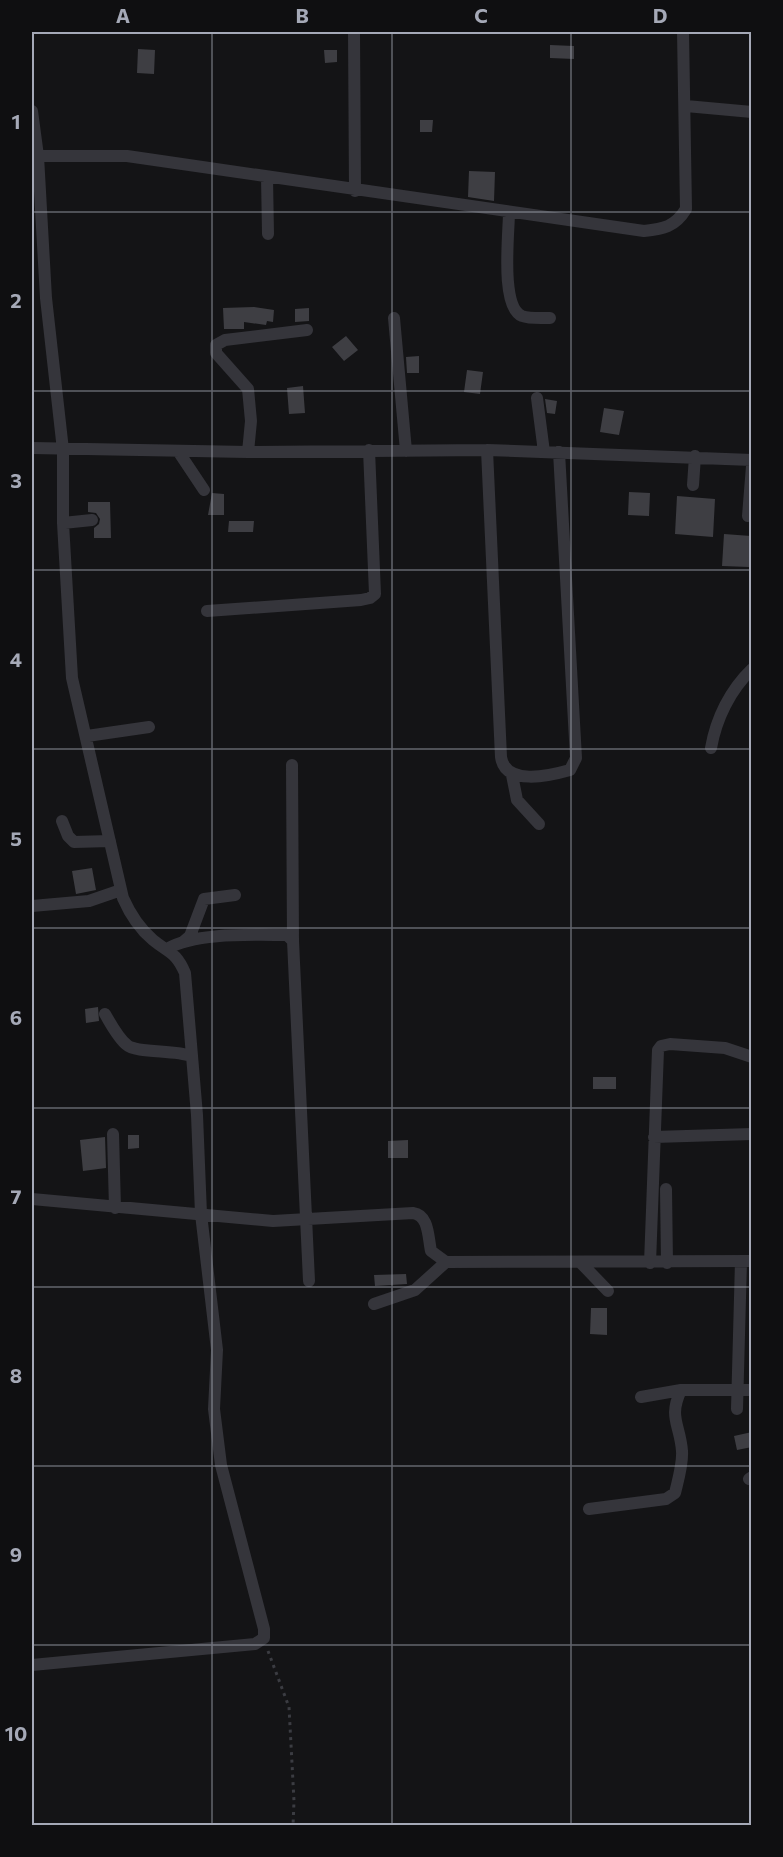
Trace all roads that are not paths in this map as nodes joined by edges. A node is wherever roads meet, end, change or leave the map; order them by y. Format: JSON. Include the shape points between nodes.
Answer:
{"nodes":[{"id":1,"x":354,"y":32,"type":"edge"},
{"id":2,"x":683,"y":32,"type":"edge"},
{"id":3,"x":686,"y":106,"type":"junction"},
{"id":4,"x":32,"y":111,"type":"edge"},
{"id":5,"x":752,"y":112,"type":"edge"},
{"id":6,"x":34,"y":156,"type":"edge"},
{"id":7,"x":267,"y":177,"type":"junction"},
{"id":8,"x":355,"y":191,"type":"junction"},
{"id":9,"x":509,"y":212,"type":"junction"},
{"id":10,"x":268,"y":234,"type":"dead end"},
{"id":11,"x":394,"y":318,"type":"dead end"},
{"id":12,"x":550,"y":318,"type":"dead end"},
{"id":13,"x":308,"y":330,"type":"dead end"},
{"id":14,"x":537,"y":398,"type":"dead end"},
{"id":15,"x":32,"y":448,"type":"edge"},
{"id":16,"x":63,"y":450,"type":"junction"},
{"id":17,"x":369,"y":450,"type":"junction"},
{"id":18,"x":487,"y":450,"type":"junction"},
{"id":19,"x":178,"y":451,"type":"junction"},
{"id":20,"x":406,"y":451,"type":"junction"},
{"id":21,"x":248,"y":452,"type":"junction"},
{"id":22,"x":544,"y":452,"type":"junction"},
{"id":23,"x":559,"y":452,"type":"junction"},
{"id":24,"x":694,"y":456,"type":"junction"},
{"id":25,"x":752,"y":460,"type":"edge"},
{"id":26,"x":752,"y":466,"type":"edge"},
{"id":27,"x":693,"y":486,"type":"dead end"},
{"id":28,"x":204,"y":490,"type":"dead end"},
{"id":29,"x":748,"y":516,"type":"dead end"},
{"id":30,"x":92,"y":520,"type":"dead end"},
{"id":31,"x":63,"y":523,"type":"junction"},
{"id":32,"x":207,"y":611,"type":"dead end"},
{"id":33,"x":752,"y":669,"type":"edge"},
{"id":34,"x":149,"y":727,"type":"dead end"},
{"id":35,"x":87,"y":736,"type":"junction"},
{"id":36,"x":711,"y":748,"type":"dead end"},
{"id":37,"x":292,"y":765,"type":"dead end"},
{"id":38,"x":512,"y":775,"type":"junction"},
{"id":39,"x":62,"y":821,"type":"dead end"},
{"id":40,"x":539,"y":824,"type":"dead end"},
{"id":41,"x":110,"y":841,"type":"junction"},
{"id":42,"x":121,"y":890,"type":"junction"},
{"id":43,"x":235,"y":895,"type":"dead end"},
{"id":44,"x":32,"y":906,"type":"edge"},
{"id":45,"x":293,"y":941,"type":"junction"},
{"id":46,"x":183,"y":942,"type":"junction"},
{"id":47,"x":167,"y":949,"type":"junction"},
{"id":48,"x":105,"y":1014,"type":"dead end"},
{"id":49,"x":191,"y":1056,"type":"junction"},
{"id":50,"x":752,"y":1057,"type":"edge"},
{"id":51,"x":112,"y":1134,"type":"dead end"},
{"id":52,"x":752,"y":1134,"type":"edge"},
{"id":53,"x":654,"y":1137,"type":"junction"},
{"id":54,"x":666,"y":1189,"type":"dead end"},
{"id":55,"x":32,"y":1199,"type":"edge"},
{"id":56,"x":116,"y":1208,"type":"junction"},
{"id":57,"x":201,"y":1214,"type":"junction"},
{"id":58,"x":306,"y":1219,"type":"junction"},
{"id":59,"x":746,"y":1261,"type":"edge"},
{"id":60,"x":446,"y":1262,"type":"junction"},
{"id":61,"x":581,"y":1263,"type":"junction"},
{"id":62,"x":650,"y":1263,"type":"junction"},
{"id":63,"x":667,"y":1263,"type":"junction"},
{"id":64,"x":309,"y":1281,"type":"dead end"},
{"id":65,"x":608,"y":1291,"type":"dead end"},
{"id":66,"x":374,"y":1304,"type":"dead end"},
{"id":67,"x":737,"y":1388,"type":"junction"},
{"id":68,"x":681,"y":1390,"type":"junction"},
{"id":69,"x":752,"y":1390,"type":"edge"},
{"id":70,"x":641,"y":1397,"type":"dead end"},
{"id":71,"x":736,"y":1409,"type":"dead end"},
{"id":72,"x":589,"y":1509,"type":"dead end"},
{"id":73,"x":32,"y":1665,"type":"edge"}],
"edges":[{"from":1,"to":8,"type":"street"},
{"from":2,"to":3,"type":"street"},
{"from":3,"to":5,"type":"street"},
{"from":3,"to":9,"type":"street","via":[[686,209],[674,225],[644,231]]},
{"from":4,"to":6,"type":"street"},
{"from":6,"to":7,"type":"street","via":[[127,156]]},
{"from":6,"to":16,"type":"street"},
{"from":7,"to":8,"type":"street"},
{"from":7,"to":10,"type":"street"},
{"from":8,"to":9,"type":"street"},
{"from":9,"to":12,"type":"street","via":[[508,295],[521,316]]},
{"from":11,"to":20,"type":"street"},
{"from":13,"to":21,"type":"street","via":[[225,340],[216,345],[216,353],[248,388]]},
{"from":14,"to":22,"type":"street"},
{"from":15,"to":16,"type":"street"},
{"from":16,"to":19,"type":"street"},
{"from":16,"to":31,"type":"street"},
{"from":17,"to":20,"type":"street"},
{"from":17,"to":21,"type":"street"},
{"from":17,"to":32,"type":"street","via":[[375,594],[361,600]]},
{"from":18,"to":20,"type":"street"},
{"from":18,"to":22,"type":"street"},
{"from":18,"to":38,"type":"street","via":[[501,757],[502,767]]},
{"from":19,"to":21,"type":"street"},
{"from":19,"to":28,"type":"street"},
{"from":22,"to":23,"type":"street"},
{"from":23,"to":24,"type":"street"},
{"from":23,"to":38,"type":"street","via":[[576,758],[570,770],[556,774]]},
{"from":24,"to":25,"type":"street"},
{"from":24,"to":27,"type":"street"},
{"from":26,"to":29,"type":"street"},
{"from":30,"to":31,"type":"street"},
{"from":31,"to":35,"type":"street","via":[[72,678]]},
{"from":33,"to":36,"type":"street","via":[[741,679],[714,727]]},
{"from":34,"to":35,"type":"street"},
{"from":35,"to":41,"type":"street"},
{"from":37,"to":45,"type":"street"},
{"from":38,"to":40,"type":"street","via":[[517,800]]},
{"from":39,"to":41,"type":"street","via":[[74,842]]},
{"from":41,"to":42,"type":"street"},
{"from":42,"to":44,"type":"street","via":[[89,902]]},
{"from":42,"to":47,"type":"street","via":[[132,916],[153,940]]},
{"from":43,"to":46,"type":"street","via":[[204,899],[190,936]]},
{"from":45,"to":46,"type":"street","via":[[287,935],[275,935]]},
{"from":45,"to":58,"type":"street"},
{"from":46,"to":47,"type":"street"},
{"from":47,"to":49,"type":"street","via":[[178,956],[185,973]]},
{"from":48,"to":49,"type":"street","via":[[133,1050],[169,1050]]},
{"from":49,"to":57,"type":"street"},
{"from":50,"to":53,"type":"street","via":[[725,1048],[661,1046]]},
{"from":51,"to":56,"type":"street"},
{"from":52,"to":53,"type":"street"},
{"from":53,"to":62,"type":"street"},
{"from":54,"to":63,"type":"street"},
{"from":55,"to":56,"type":"street"},
{"from":56,"to":57,"type":"street"},
{"from":57,"to":58,"type":"street","via":[[273,1221]]},
{"from":57,"to":73,"type":"street","via":[[217,1350],[214,1409],[221,1465],[264,1638],[255,1644]]},
{"from":58,"to":60,"type":"street","via":[[420,1214],[431,1251]]},
{"from":58,"to":64,"type":"street"},
{"from":59,"to":63,"type":"street"},
{"from":59,"to":67,"type":"street"},
{"from":60,"to":61,"type":"street"},
{"from":60,"to":66,"type":"street","via":[[415,1290]]},
{"from":61,"to":62,"type":"street"},
{"from":61,"to":65,"type":"street"},
{"from":62,"to":63,"type":"street"},
{"from":67,"to":68,"type":"street"},
{"from":67,"to":69,"type":"street"},
{"from":67,"to":71,"type":"street"},
{"from":68,"to":70,"type":"street"},
{"from":68,"to":72,"type":"street","via":[[673,1416],[682,1452],[675,1493],[666,1498]]}]}
